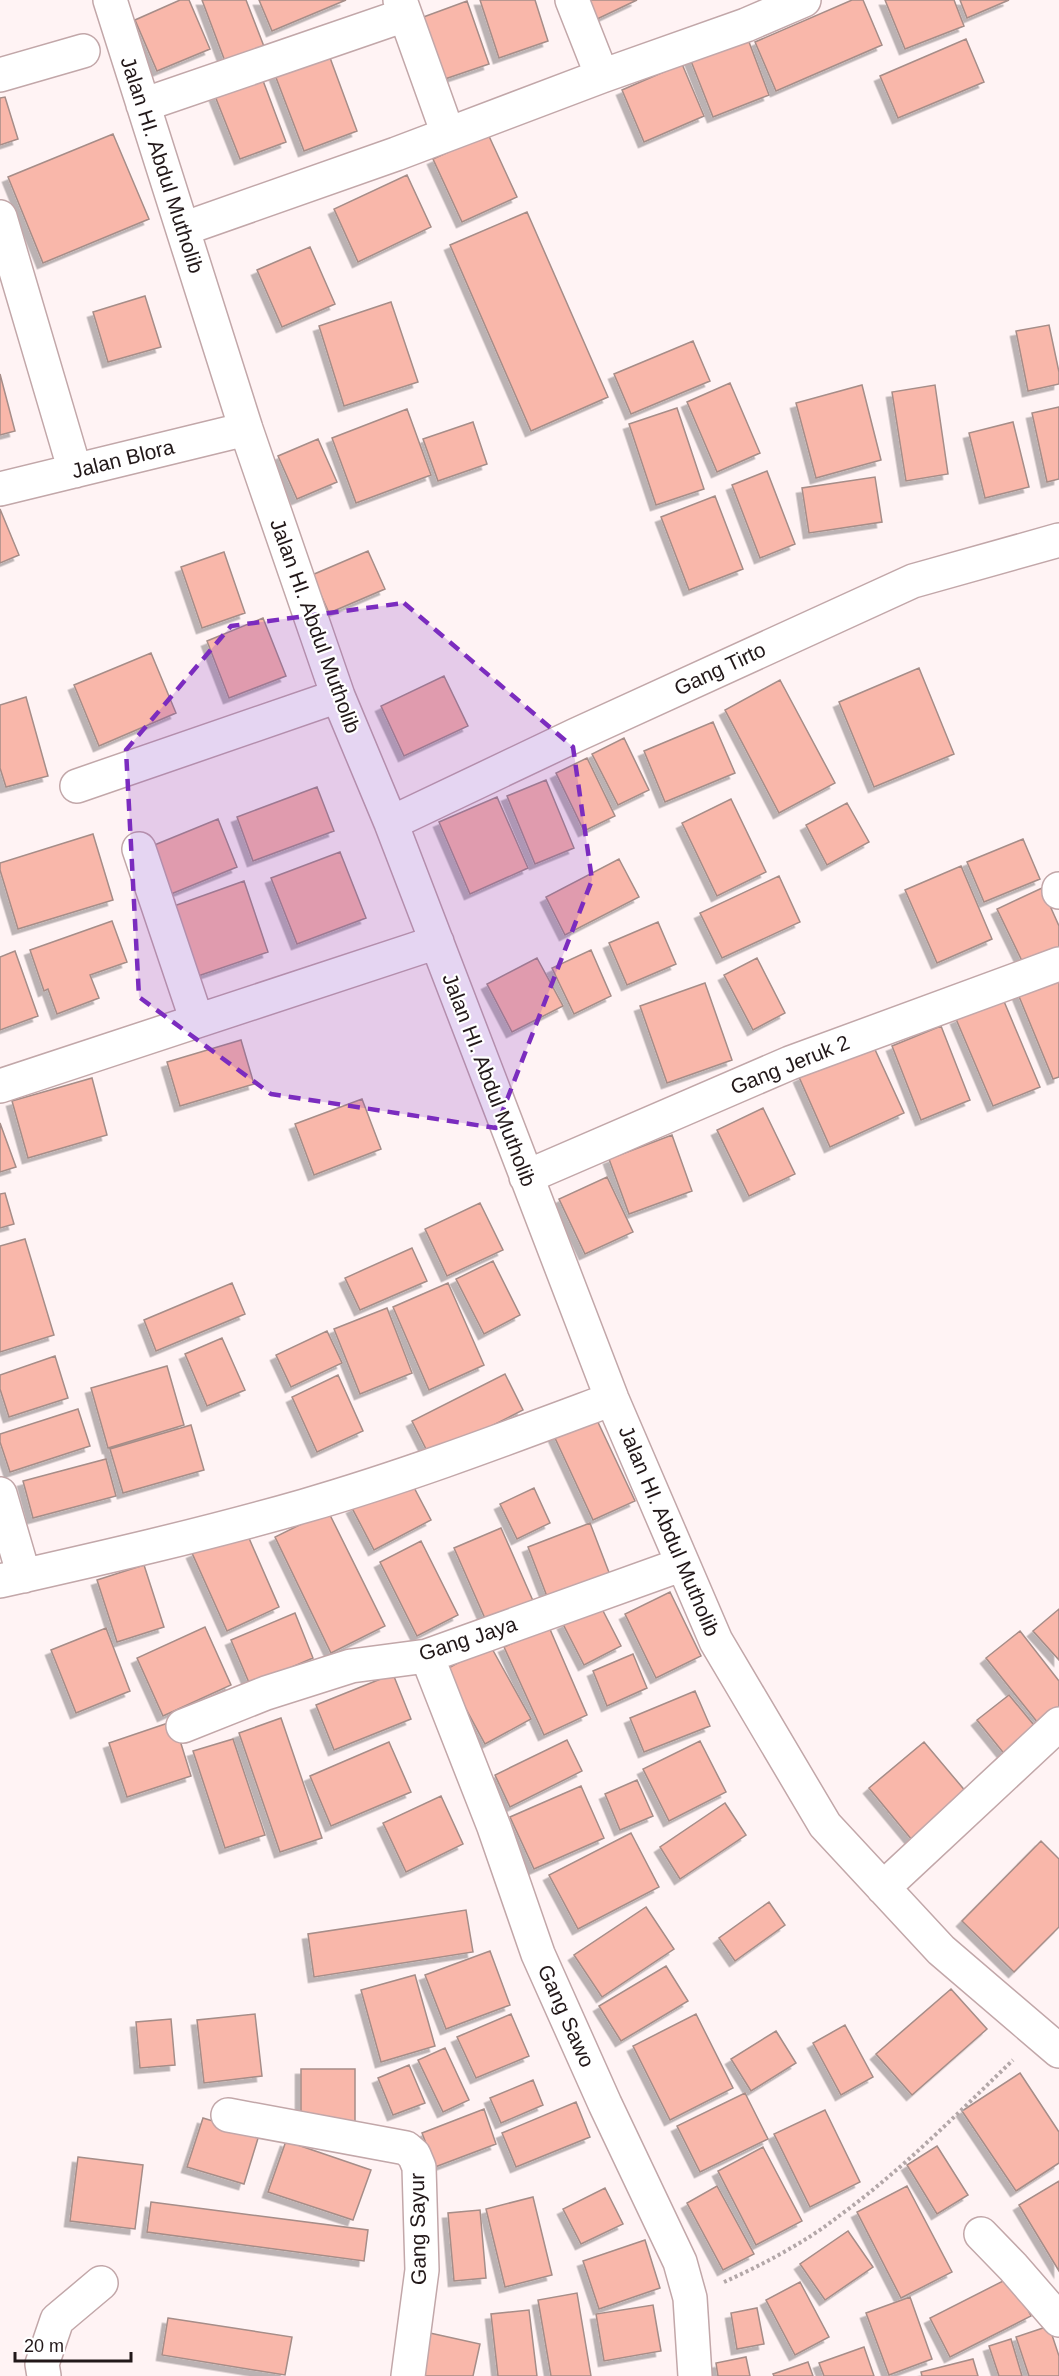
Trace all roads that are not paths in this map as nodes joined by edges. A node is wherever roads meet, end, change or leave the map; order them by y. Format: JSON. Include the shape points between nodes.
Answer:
{"nodes":[{"id":1,"x":110,"y":0,"type":"edge"},
{"id":2,"x":572,"y":0,"type":"edge"},
{"id":3,"x":804,"y":0,"type":"edge"},
{"id":4,"x":403,"y":8,"type":"edge"},
{"id":5,"x":741,"y":12,"type":"edge"},
{"id":6,"x":83,"y":51,"type":"dead end"},
{"id":7,"x":0,"y":75,"type":"edge"},
{"id":8,"x":602,"y":76,"type":"junction"},
{"id":9,"x":143,"y":105,"type":"junction"},
{"id":10,"x":448,"y":134,"type":"junction"},
{"id":11,"x":0,"y":217,"type":"edge"},
{"id":12,"x":183,"y":229,"type":"junction"},
{"id":13,"x":246,"y":429,"type":"junction"},
{"id":14,"x":75,"y":471,"type":"junction"},
{"id":15,"x":0,"y":489,"type":"edge"},
{"id":16,"x":1059,"y":540,"type":"edge"},
{"id":17,"x":338,"y":696,"type":"junction"},
{"id":18,"x":77,"y":786,"type":"dead end"},
{"id":19,"x":391,"y":823,"type":"junction"},
{"id":20,"x":139,"y":849,"type":"dead end"},
{"id":21,"x":437,"y":942,"type":"junction"},
{"id":22,"x":1059,"y":964,"type":"edge"},
{"id":23,"x":197,"y":1021,"type":"junction"},
{"id":24,"x":0,"y":1086,"type":"edge"},
{"id":25,"x":526,"y":1177,"type":"junction"},
{"id":26,"x":612,"y":1399,"type":"junction"},
{"id":27,"x":0,"y":1494,"type":"edge"},
{"id":28,"x":683,"y":1564,"type":"junction"},
{"id":29,"x":12,"y":1578,"type":"edge"},
{"id":30,"x":427,"y":1656,"type":"junction"},
{"id":31,"x":1059,"y":1724,"type":"edge"},
{"id":32,"x":183,"y":1726,"type":"dead end"},
{"id":33,"x":883,"y":1888,"type":"junction"},
{"id":34,"x":1050,"y":2042,"type":"edge"},
{"id":35,"x":228,"y":2115,"type":"dead end"},
{"id":36,"x":981,"y":2234,"type":"dead end"},
{"id":37,"x":102,"y":2283,"type":"dead end"},
{"id":38,"x":1059,"y":2320,"type":"edge"},
{"id":39,"x":44,"y":2376,"type":"edge"},
{"id":40,"x":408,"y":2376,"type":"edge"},
{"id":41,"x":695,"y":2376,"type":"edge"}],
"edges":[{"from":1,"to":9,"type":"street","name":"Jalan HI. Abdul Mutholib"},
{"from":2,"to":8,"type":"street"},
{"from":3,"to":5,"type":"street"},
{"from":4,"to":9,"type":"street"},
{"from":4,"to":10,"type":"street"},
{"from":5,"to":8,"type":"street"},
{"from":6,"to":7,"type":"street"},
{"from":8,"to":10,"type":"street"},
{"from":9,"to":12,"type":"street","name":"Jalan HI. Abdul Mutholib"},
{"from":10,"to":12,"type":"street"},
{"from":11,"to":14,"type":"street"},
{"from":12,"to":13,"type":"street","name":"Jalan HI. Abdul Mutholib"},
{"from":13,"to":14,"type":"street","name":"Jalan Blora"},
{"from":13,"to":17,"type":"street","name":"Jalan HI. Abdul Mutholib"},
{"from":14,"to":15,"type":"street","name":"Jalan Blora"},
{"from":16,"to":19,"type":"street","name":"Gang Tirto","via":[[913,581]]},
{"from":17,"to":18,"type":"street"},
{"from":17,"to":19,"type":"street","name":"Jalan HI. Abdul Mutholib"},
{"from":19,"to":21,"type":"street","name":"Jalan HI. Abdul Mutholib"},
{"from":20,"to":23,"type":"street"},
{"from":21,"to":23,"type":"street"},
{"from":21,"to":25,"type":"street","name":"Jalan HI. Abdul Mutholib"},
{"from":22,"to":25,"type":"street","name":"Gang Jeruk 2","via":[[790,1063]]},
{"from":23,"to":24,"type":"street"},
{"from":25,"to":26,"type":"street","name":"Jalan HI. Abdul Mutholib"},
{"from":26,"to":28,"type":"street","name":"Jalan HI. Abdul Mutholib"},
{"from":26,"to":29,"type":"street","via":[[469,1453],[305,1506],[127,1553]]},
{"from":27,"to":29,"type":"street"},
{"from":28,"to":30,"type":"street","name":"Gang Jaya"},
{"from":28,"to":33,"type":"street","name":"Jalan HI. Abdul Mutholib","via":[[716,1641],[825,1825]]},
{"from":30,"to":32,"type":"street","name":"Gang Jaya","via":[[351,1666],[266,1693]]},
{"from":30,"to":41,"type":"street","name":"Gang Sawo","via":[[494,1827],[538,1954],[680,2262],[690,2298]]},
{"from":31,"to":33,"type":"street"},
{"from":33,"to":34,"type":"street","name":"Jalan HI. Abdul Mutholib","via":[[941,1950]]},
{"from":35,"to":40,"type":"street","name":"Gang Sayur","via":[[406,2148],[414,2155],[418,2167],[422,2270]]},
{"from":36,"to":38,"type":"street"},
{"from":37,"to":39,"type":"street","via":[[57,2320],[42,2364]]}]}
